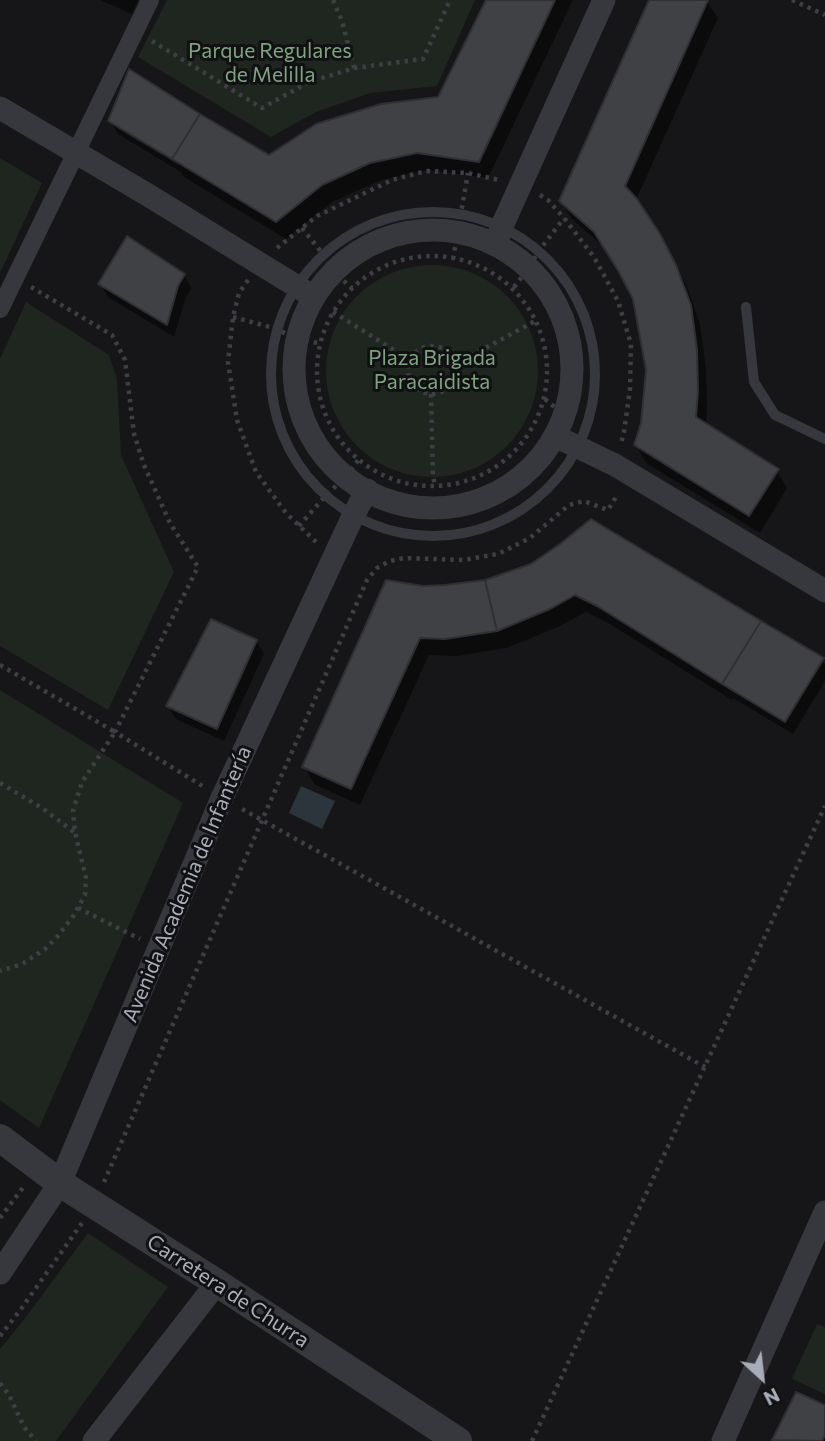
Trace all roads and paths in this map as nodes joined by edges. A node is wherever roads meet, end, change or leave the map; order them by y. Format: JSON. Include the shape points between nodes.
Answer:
{"nodes":[{"id":1,"x":150,"y":0,"type":"edge"},
{"id":2,"x":333,"y":0,"type":"edge"},
{"id":3,"x":450,"y":0,"type":"edge"},
{"id":4,"x":604,"y":0,"type":"edge"},
{"id":5,"x":792,"y":0,"type":"edge"},
{"id":6,"x":825,"y":15,"type":"edge"},
{"id":7,"x":135,"y":31,"type":"junction"},
{"id":8,"x":354,"y":68,"type":"junction"},
{"id":9,"x":0,"y":108,"type":"edge"},
{"id":10,"x":76,"y":153,"type":"junction"},
{"id":11,"x":468,"y":173,"type":"junction"},
{"id":12,"x":521,"y":184,"type":"junction"},
{"id":13,"x":564,"y":218,"type":"junction"},
{"id":14,"x":459,"y":222,"type":"junction"},
{"id":15,"x":302,"y":228,"type":"junction"},
{"id":16,"x":499,"y":235,"type":"junction"},
{"id":17,"x":453,"y":259,"type":"junction"},
{"id":18,"x":534,"y":260,"type":"junction"},
{"id":19,"x":259,"y":263,"type":"junction"},
{"id":20,"x":328,"y":263,"type":"junction"},
{"id":21,"x":15,"y":278,"type":"junction"},
{"id":22,"x":514,"y":287,"type":"junction"},
{"id":23,"x":352,"y":288,"type":"junction"},
{"id":24,"x":304,"y":291,"type":"junction"},
{"id":25,"x":746,"y":307,"type":"dead end"},
{"id":26,"x":0,"y":309,"type":"edge"},
{"id":27,"x":333,"y":312,"type":"junction"},
{"id":28,"x":233,"y":317,"type":"junction"},
{"id":29,"x":537,"y":320,"type":"junction"},
{"id":30,"x":297,"y":337,"type":"junction"},
{"id":31,"x":410,"y":360,"type":"junction"},
{"id":32,"x":456,"y":364,"type":"junction"},
{"id":33,"x":431,"y":394,"type":"junction"},
{"id":34,"x":555,"y":436,"type":"junction"},
{"id":35,"x":825,"y":439,"type":"edge"},
{"id":36,"x":577,"y":447,"type":"junction"},
{"id":37,"x":359,"y":459,"type":"junction"},
{"id":38,"x":622,"y":469,"type":"junction"},
{"id":39,"x":336,"y":485,"type":"junction"},
{"id":40,"x":435,"y":485,"type":"junction"},
{"id":41,"x":367,"y":490,"type":"junction"},
{"id":42,"x":353,"y":516,"type":"junction"},
{"id":43,"x":299,"y":526,"type":"junction"},
{"id":44,"x":333,"y":559,"type":"junction"},
{"id":45,"x":825,"y":591,"type":"edge"},
{"id":46,"x":0,"y":666,"type":"edge"},
{"id":47,"x":115,"y":733,"type":"junction"},
{"id":48,"x":0,"y":783,"type":"edge"},
{"id":49,"x":222,"y":798,"type":"junction"},
{"id":50,"x":825,"y":806,"type":"edge"},
{"id":51,"x":263,"y":821,"type":"junction"},
{"id":52,"x":75,"y":832,"type":"junction"},
{"id":53,"x":78,"y":908,"type":"junction"},
{"id":54,"x":159,"y":948,"type":"junction"},
{"id":55,"x":0,"y":971,"type":"edge"},
{"id":56,"x":705,"y":1068,"type":"junction"},
{"id":57,"x":0,"y":1138,"type":"edge"},
{"id":58,"x":49,"y":1175,"type":"junction"},
{"id":59,"x":94,"y":1205,"type":"junction"},
{"id":60,"x":825,"y":1212,"type":"edge"},
{"id":61,"x":0,"y":1217,"type":"edge"},
{"id":62,"x":0,"y":1273,"type":"edge"},
{"id":63,"x":217,"y":1283,"type":"junction"},
{"id":64,"x":0,"y":1336,"type":"edge"},
{"id":65,"x":0,"y":1383,"type":"edge"},
{"id":66,"x":36,"y":1441,"type":"edge"},
{"id":67,"x":94,"y":1441,"type":"edge"},
{"id":68,"x":458,"y":1441,"type":"edge"},
{"id":69,"x":532,"y":1441,"type":"edge"},
{"id":70,"x":723,"y":1441,"type":"edge"}],
"edges":[{"from":1,"to":7,"type":"street"},
{"from":2,"to":8,"type":"path"},
{"from":3,"to":8,"type":"path","via":[[423,59]]},
{"from":4,"to":12,"type":"street"},
{"from":5,"to":6,"type":"path"},
{"from":7,"to":8,"type":"path","via":[[262,108],[309,82]]},
{"from":7,"to":10,"type":"street"},
{"from":9,"to":10,"type":"street"},
{"from":10,"to":19,"type":"street"},
{"from":10,"to":21,"type":"street"},
{"from":11,"to":12,"type":"path"},
{"from":11,"to":14,"type":"path"},
{"from":11,"to":15,"type":"path","via":[[426,172],[392,180],[317,216]]},
{"from":12,"to":13,"type":"path","via":[[548,200]]},
{"from":12,"to":16,"type":"street"},
{"from":13,"to":18,"type":"path"},
{"from":13,"to":38,"type":"path","via":[[594,257],[618,301],[631,344]]},
{"from":14,"to":16,"type":"street","via":[[477,237]]},
{"from":14,"to":17,"type":"path"},
{"from":14,"to":20,"type":"street","via":[[390,237]]},
{"from":15,"to":19,"type":"path"},
{"from":15,"to":20,"type":"path"},
{"from":16,"to":18,"type":"street","via":[[514,255]]},
{"from":17,"to":22,"type":"path","via":[[481,264]]},
{"from":17,"to":23,"type":"path","via":[[430,254],[380,266]]},
{"from":18,"to":22,"type":"path"},
{"from":18,"to":34,"type":"street","via":[[569,337],[573,376],[565,416]]},
{"from":18,"to":36,"type":"lane","via":[[561,275],[582,307],[591,337],[595,382],[590,414]]},
{"from":19,"to":24,"type":"street"},
{"from":19,"to":28,"type":"path","via":[[239,293]]},
{"from":20,"to":23,"type":"path"},
{"from":20,"to":24,"type":"street"},
{"from":21,"to":26,"type":"street"},
{"from":21,"to":47,"type":"path","via":[[112,335],[125,359],[134,434],[144,465],[170,523],[198,567]]},
{"from":22,"to":29,"type":"path"},
{"from":23,"to":27,"type":"path","via":[[340,297]]},
{"from":24,"to":30,"type":"street"},
{"from":25,"to":35,"type":"lane","via":[[754,382],[775,415]]},
{"from":27,"to":30,"type":"path"},
{"from":27,"to":31,"type":"path"},
{"from":28,"to":30,"type":"path"},
{"from":28,"to":43,"type":"path","via":[[228,362],[237,420],[256,472]]},
{"from":29,"to":32,"type":"path"},
{"from":29,"to":40,"type":"path","via":[[548,359],[545,399],[528,436],[499,466],[460,484]]},
{"from":30,"to":37,"type":"path","via":[[338,441]]},
{"from":30,"to":39,"type":"street","via":[[293,378],[301,416]]},
{"from":31,"to":32,"type":"path","via":[[416,352],[434,346],[444,348]]},
{"from":31,"to":33,"type":"path","via":[[410,379],[415,387]]},
{"from":32,"to":33,"type":"path","via":[[447,389]]},
{"from":33,"to":40,"type":"path"},
{"from":34,"to":36,"type":"street"},
{"from":34,"to":41,"type":"street","via":[[528,471],[492,496],[449,508],[405,506]]},
{"from":36,"to":38,"type":"street"},
{"from":36,"to":42,"type":"lane","via":[[551,486],[516,516],[480,531],[394,533]]},
{"from":37,"to":39,"type":"path"},
{"from":37,"to":40,"type":"path","via":[[376,474],[418,487]]},
{"from":38,"to":45,"type":"street"},
{"from":38,"to":51,"type":"path","via":[[608,510],[584,501],[569,505],[530,538],[498,554],[463,560],[404,558],[377,568],[367,580]]},
{"from":39,"to":41,"type":"street"},
{"from":39,"to":42,"type":"lane"},
{"from":39,"to":43,"type":"path"},
{"from":41,"to":42,"type":"street","name":"Avenida Academia de Infantería"},
{"from":42,"to":44,"type":"street","name":"Avenida Academia de Infantería"},
{"from":43,"to":44,"type":"path"},
{"from":44,"to":49,"type":"street","name":"Avenida Academia de Infantería"},
{"from":46,"to":47,"type":"path"},
{"from":47,"to":49,"type":"path"},
{"from":47,"to":52,"type":"path","via":[[82,782],[73,811]]},
{"from":48,"to":52,"type":"path"},
{"from":49,"to":51,"type":"path"},
{"from":49,"to":54,"type":"street","name":"Avenida Academia de Infantería"},
{"from":50,"to":56,"type":"path"},
{"from":51,"to":56,"type":"path"},
{"from":51,"to":59,"type":"path"},
{"from":52,"to":53,"type":"path","via":[[86,878]]},
{"from":53,"to":54,"type":"path"},
{"from":53,"to":55,"type":"path","via":[[45,949]]},
{"from":54,"to":58,"type":"street","name":"Avenida Academia de Infantería"},
{"from":56,"to":69,"type":"path"},
{"from":57,"to":58,"type":"street","name":"Carretera de Churra"},
{"from":58,"to":59,"type":"street","name":"Carretera de Churra"},
{"from":58,"to":61,"type":"path"},
{"from":58,"to":62,"type":"street","name":"Avenida Academia de Infantería"},
{"from":59,"to":63,"type":"street","name":"Carretera de Churra"},
{"from":59,"to":64,"type":"path"},
{"from":60,"to":70,"type":"street"},
{"from":63,"to":67,"type":"street"},
{"from":63,"to":68,"type":"street","name":"Carretera de Churra"},
{"from":65,"to":66,"type":"path"}]}
